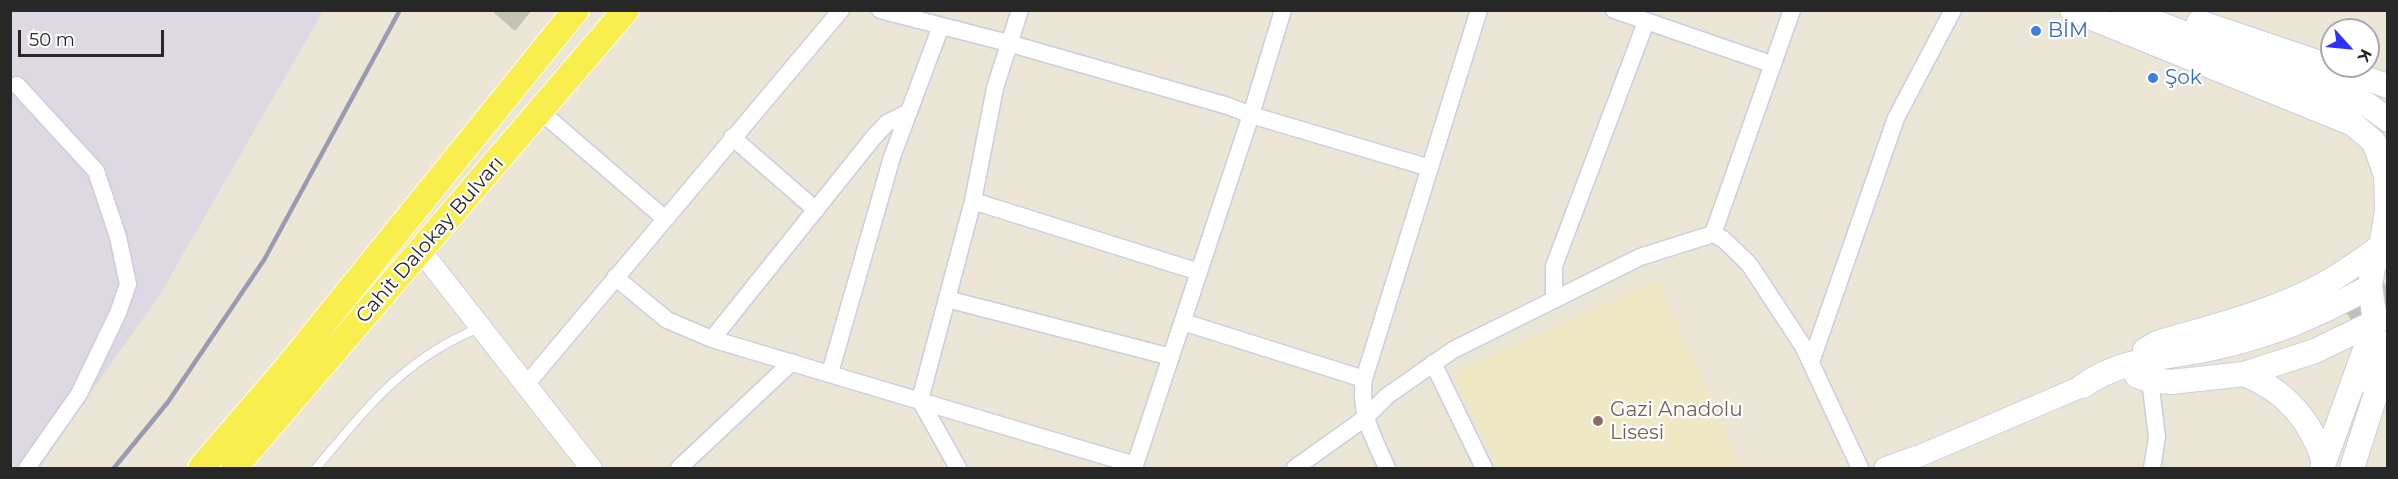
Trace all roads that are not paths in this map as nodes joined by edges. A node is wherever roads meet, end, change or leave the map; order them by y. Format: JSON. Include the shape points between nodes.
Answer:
{"nodes":[{"id":1,"x":576,"y":10,"type":"edge"},
{"id":2,"x":626,"y":10,"type":"edge"},
{"id":3,"x":840,"y":10,"type":"edge"},
{"id":4,"x":880,"y":10,"type":"edge"},
{"id":5,"x":1020,"y":10,"type":"edge"},
{"id":6,"x":1283,"y":10,"type":"edge"},
{"id":7,"x":1479,"y":10,"type":"edge"},
{"id":8,"x":1614,"y":10,"type":"edge"},
{"id":9,"x":1792,"y":10,"type":"edge"},
{"id":10,"x":1953,"y":10,"type":"edge"},
{"id":11,"x":2072,"y":10,"type":"edge"},
{"id":12,"x":2123,"y":10,"type":"edge"},
{"id":13,"x":2165,"y":10,"type":"edge"},
{"id":14,"x":1647,"y":22,"type":"junction"},
{"id":15,"x":940,"y":26,"type":"junction"},
{"id":16,"x":1008,"y":43,"type":"junction"},
{"id":17,"x":1772,"y":64,"type":"junction"},
{"id":18,"x":17,"y":85,"type":"dead end"},
{"id":19,"x":2388,"y":86,"type":"edge"},
{"id":20,"x":540,"y":111,"type":"junction"},
{"id":21,"x":907,"y":113,"type":"junction"},
{"id":22,"x":1251,"y":115,"type":"junction"},
{"id":23,"x":2388,"y":120,"type":"edge"},
{"id":24,"x":732,"y":137,"type":"junction"},
{"id":25,"x":1430,"y":168,"type":"junction"},
{"id":26,"x":973,"y":201,"type":"junction"},
{"id":27,"x":816,"y":210,"type":"junction"},
{"id":28,"x":664,"y":218,"type":"junction"},
{"id":29,"x":1713,"y":234,"type":"junction"},
{"id":30,"x":2384,"y":244,"type":"edge"},
{"id":31,"x":421,"y":251,"type":"junction"},
{"id":32,"x":1199,"y":272,"type":"junction"},
{"id":33,"x":615,"y":278,"type":"junction"},
{"id":34,"x":2362,"y":291,"type":"tunnel mouth"},
{"id":35,"x":1554,"y":298,"type":"junction"},
{"id":36,"x":947,"y":299,"type":"junction"},
{"id":37,"x":2349,"y":315,"type":"tunnel mouth"},
{"id":38,"x":2381,"y":319,"type":"edge"},
{"id":39,"x":1183,"y":322,"type":"junction"},
{"id":40,"x":480,"y":327,"type":"junction"},
{"id":41,"x":712,"y":339,"type":"junction"},
{"id":42,"x":2388,"y":344,"type":"edge"},
{"id":43,"x":2388,"y":355,"type":"edge"},
{"id":44,"x":1171,"y":357,"type":"junction"},
{"id":45,"x":792,"y":362,"type":"junction"},
{"id":46,"x":1810,"y":362,"type":"junction"},
{"id":47,"x":1433,"y":363,"type":"junction"},
{"id":48,"x":2140,"y":372,"type":"junction"},
{"id":49,"x":830,"y":373,"type":"junction"},
{"id":50,"x":2244,"y":375,"type":"junction"},
{"id":51,"x":1364,"y":379,"type":"junction"},
{"id":52,"x":525,"y":386,"type":"junction"},
{"id":53,"x":2083,"y":386,"type":"joint"},
{"id":54,"x":920,"y":400,"type":"junction"},
{"id":55,"x":1365,"y":418,"type":"junction"},
{"id":56,"x":1910,"y":464,"type":"edge"},
{"id":57,"x":2328,"y":466,"type":"edge"},
{"id":58,"x":1135,"y":467,"type":"edge"},
{"id":59,"x":27,"y":468,"type":"edge"},
{"id":60,"x":201,"y":468,"type":"edge"},
{"id":61,"x":234,"y":468,"type":"edge"},
{"id":62,"x":316,"y":468,"type":"edge"},
{"id":63,"x":591,"y":468,"type":"edge"},
{"id":64,"x":679,"y":468,"type":"edge"},
{"id":65,"x":958,"y":468,"type":"edge"},
{"id":66,"x":1295,"y":468,"type":"edge"},
{"id":67,"x":1387,"y":468,"type":"edge"},
{"id":68,"x":1484,"y":468,"type":"edge"},
{"id":69,"x":1860,"y":468,"type":"edge"},
{"id":70,"x":1886,"y":468,"type":"edge"},
{"id":71,"x":2152,"y":468,"type":"edge"},
{"id":72,"x":2352,"y":468,"type":"edge"}],
"edges":[{"from":1,"to":60,"type":"main road","name":"Cahit Dalokay Bulvarı","via":[[287,368]]},
{"from":2,"to":20,"type":"main road","name":"Cahit Dalokay Bulvarı"},
{"from":3,"to":24,"type":"street"},
{"from":4,"to":15,"type":"street"},
{"from":5,"to":16,"type":"street"},
{"from":6,"to":22,"type":"street"},
{"from":7,"to":25,"type":"street"},
{"from":8,"to":14,"type":"street"},
{"from":9,"to":17,"type":"street"},
{"from":10,"to":46,"type":"street","via":[[1896,118]]},
{"from":11,"to":30,"type":"main road","via":[[2353,124],[2374,142],[2386,176]]},
{"from":12,"to":23,"type":"main road","via":[[2313,82],[2368,105]]},
{"from":13,"to":19,"type":"main road"},
{"from":14,"to":17,"type":"street"},
{"from":14,"to":35,"type":"street","via":[[1554,266]]},
{"from":15,"to":16,"type":"street"},
{"from":15,"to":21,"type":"street"},
{"from":16,"to":22,"type":"street"},
{"from":16,"to":26,"type":"street"},
{"from":17,"to":29,"type":"street"},
{"from":18,"to":59,"type":"street","via":[[96,171],[118,237],[128,284],[79,394]]},
{"from":20,"to":28,"type":"street"},
{"from":20,"to":31,"type":"main road","name":"Cahit Dalokay Bulvarı"},
{"from":21,"to":27,"type":"street","via":[[880,130]]},
{"from":21,"to":49,"type":"street"},
{"from":22,"to":25,"type":"street"},
{"from":22,"to":32,"type":"street"},
{"from":24,"to":27,"type":"street"},
{"from":24,"to":28,"type":"street"},
{"from":25,"to":51,"type":"street"},
{"from":26,"to":32,"type":"street"},
{"from":26,"to":36,"type":"street"},
{"from":27,"to":41,"type":"street"},
{"from":28,"to":33,"type":"street"},
{"from":29,"to":35,"type":"street","via":[[1640,257]]},
{"from":29,"to":46,"type":"street","via":[[1749,264]]},
{"from":30,"to":38,"type":"main road","via":[[2373,267],[2370,286]]},
{"from":30,"to":48,"type":"main road","via":[[2325,284],[2299,296],[2145,349]]},
{"from":31,"to":40,"type":"street"},
{"from":31,"to":61,"type":"main road","name":"Cahit Dalokay Bulvarı"},
{"from":32,"to":39,"type":"street"},
{"from":33,"to":41,"type":"street","via":[[667,320]]},
{"from":33,"to":52,"type":"street"},
{"from":34,"to":48,"type":"main road","via":[[2303,322]]},
{"from":35,"to":47,"type":"street"},
{"from":36,"to":44,"type":"street"},
{"from":36,"to":54,"type":"street"},
{"from":37,"to":48,"type":"main road","via":[[2314,333],[2262,351]]},
{"from":38,"to":50,"type":"main road","via":[[2314,351]]},
{"from":38,"to":57,"type":"main road"},
{"from":39,"to":44,"type":"street"},
{"from":39,"to":51,"type":"street"},
{"from":40,"to":52,"type":"street"},
{"from":40,"to":62,"type":"lane","via":[[428,353],[392,381]]},
{"from":41,"to":45,"type":"street"},
{"from":42,"to":57,"type":"main road","via":[[2368,374]]},
{"from":43,"to":72,"type":"main road"},
{"from":44,"to":58,"type":"street"},
{"from":45,"to":49,"type":"street"},
{"from":45,"to":64,"type":"street"},
{"from":46,"to":69,"type":"street"},
{"from":47,"to":55,"type":"street","via":[[1387,396]]},
{"from":47,"to":68,"type":"street"},
{"from":48,"to":50,"type":"main road","via":[[2171,382]]},
{"from":48,"to":53,"type":"main road","via":[[2103,385]]},
{"from":48,"to":71,"type":"street","via":[[2157,437]]},
{"from":49,"to":54,"type":"street"},
{"from":50,"to":57,"type":"main road","via":[[2270,386],[2292,404],[2311,428]]},
{"from":51,"to":55,"type":"street"},
{"from":52,"to":63,"type":"street"},
{"from":53,"to":56,"type":"street"},
{"from":54,"to":58,"type":"street"},
{"from":54,"to":65,"type":"street"},
{"from":55,"to":66,"type":"street"},
{"from":55,"to":67,"type":"street"},
{"from":56,"to":70,"type":"street"}]}
